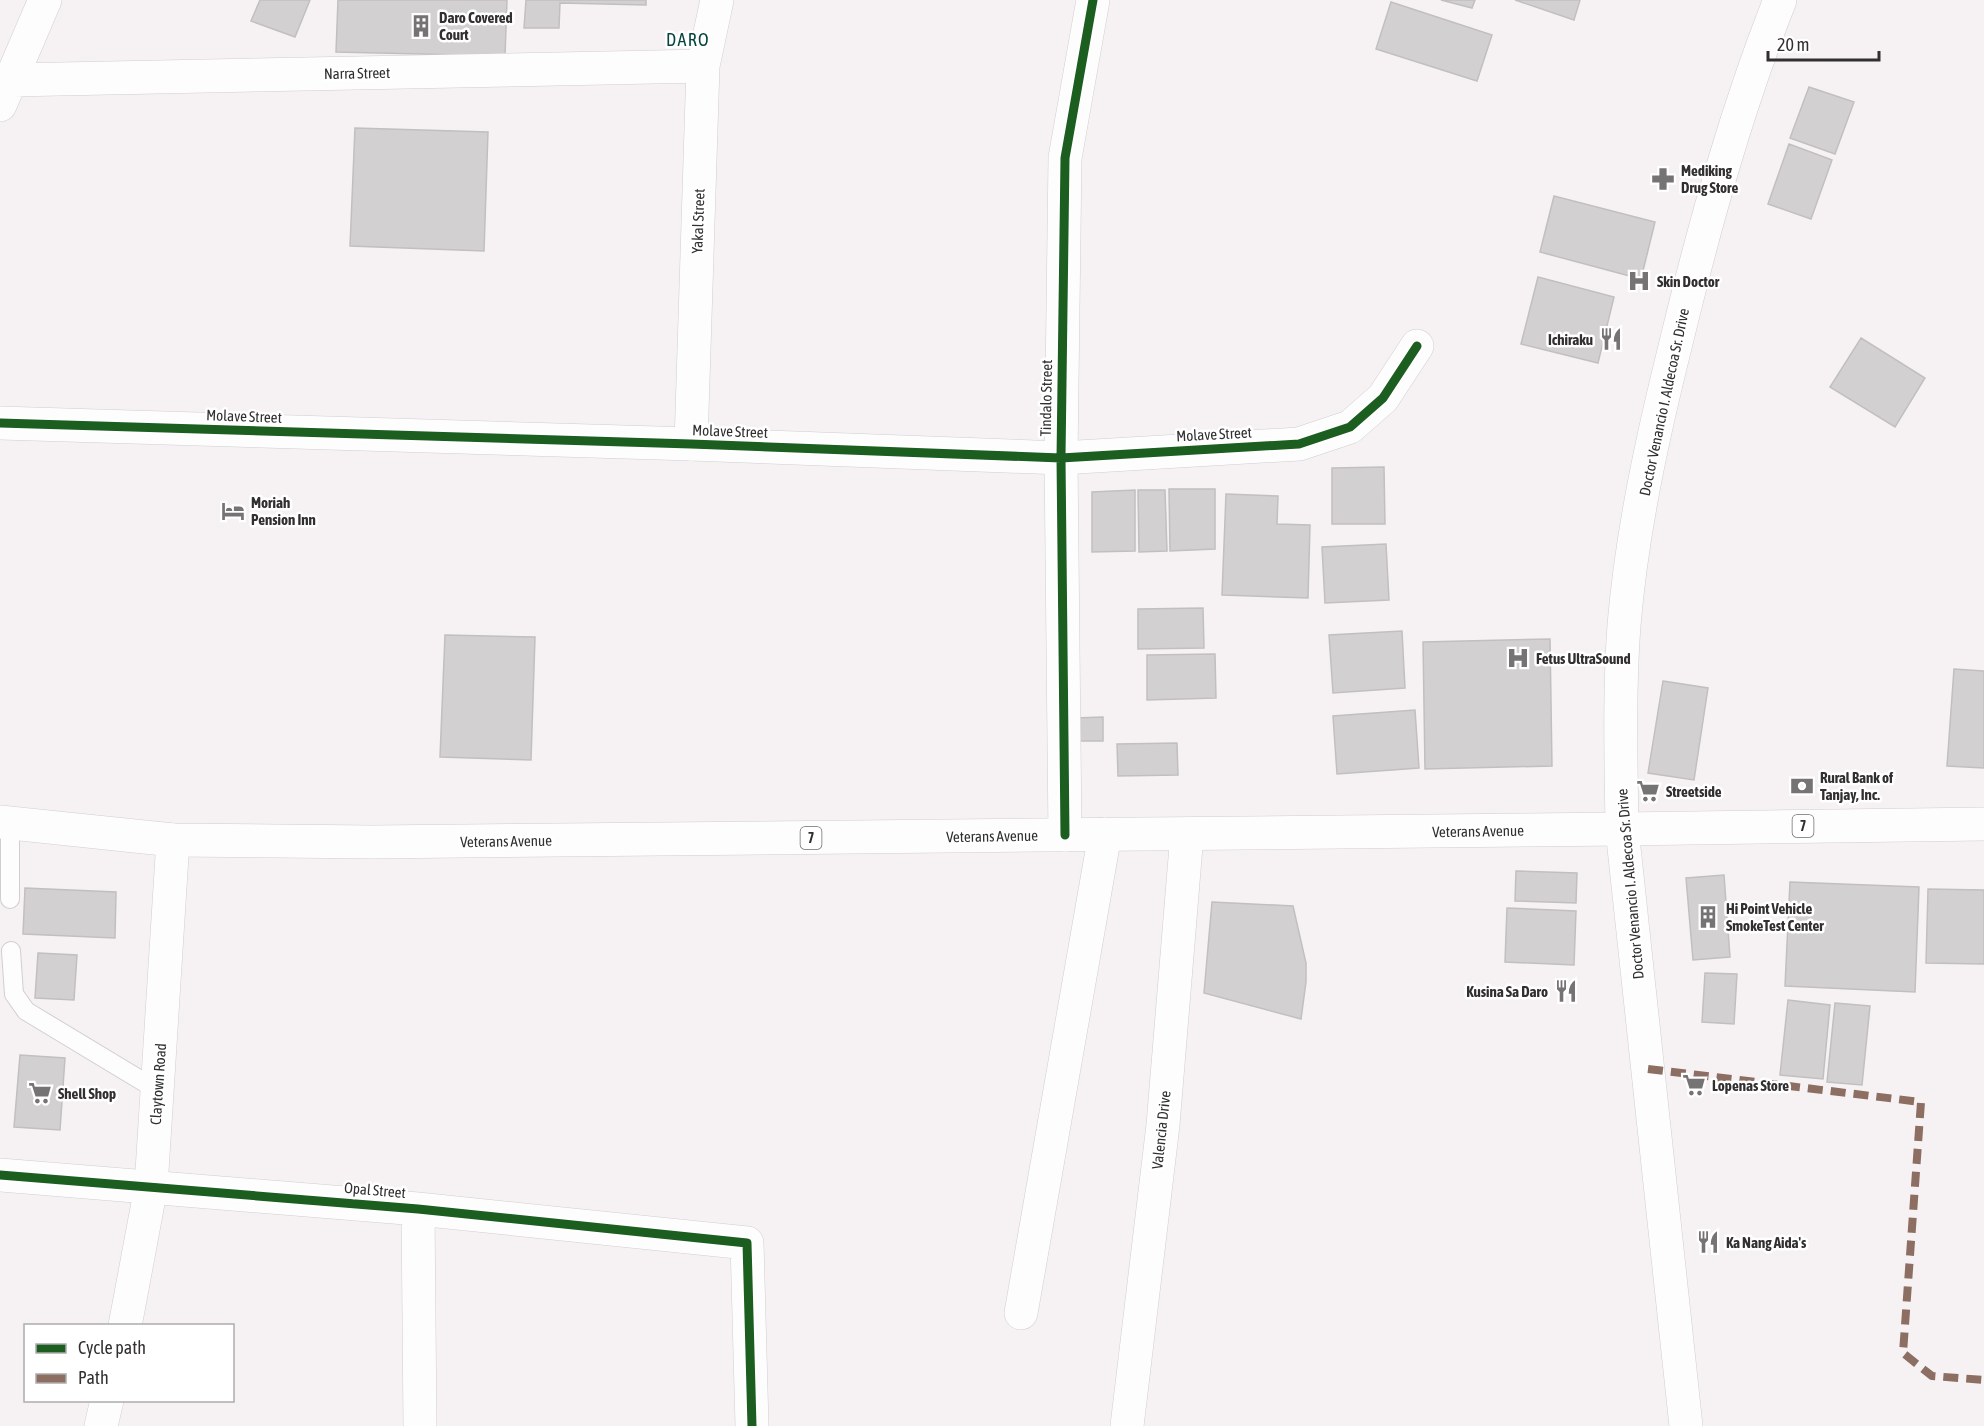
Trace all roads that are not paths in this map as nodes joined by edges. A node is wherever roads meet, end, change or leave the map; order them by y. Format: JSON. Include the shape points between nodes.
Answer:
{"nodes":[{"id":1,"x":45,"y":0,"type":"edge"},
{"id":2,"x":717,"y":0,"type":"edge"},
{"id":3,"x":1093,"y":0,"type":"edge"},
{"id":4,"x":1780,"y":0,"type":"edge"},
{"id":5,"x":703,"y":66,"type":"junction"},
{"id":6,"x":5,"y":92,"type":"edge"},
{"id":7,"x":1417,"y":346,"type":"dead end"},
{"id":8,"x":0,"y":423,"type":"edge"},
{"id":9,"x":691,"y":444,"type":"junction"},
{"id":10,"x":1060,"y":458,"type":"junction"},
{"id":11,"x":5,"y":823,"type":"edge"},
{"id":12,"x":1984,"y":824,"type":"edge"},
{"id":13,"x":1622,"y":829,"type":"junction"},
{"id":14,"x":1105,"y":834,"type":"junction"},
{"id":15,"x":1187,"y":834,"type":"junction"},
{"id":16,"x":1065,"y":835,"type":"junction"},
{"id":17,"x":173,"y":840,"type":"junction"},
{"id":18,"x":10,"y":899,"type":"dead end"},
{"id":19,"x":11,"y":951,"type":"dead end"},
{"id":20,"x":157,"y":1089,"type":"junction"},
{"id":21,"x":0,"y":1175,"type":"edge"},
{"id":22,"x":151,"y":1187,"type":"junction"},
{"id":23,"x":418,"y":1209,"type":"junction"},
{"id":24,"x":1021,"y":1312,"type":"dead end"},
{"id":25,"x":124,"y":1324,"type":"edge"},
{"id":26,"x":107,"y":1402,"type":"edge"},
{"id":27,"x":101,"y":1426,"type":"edge"},
{"id":28,"x":420,"y":1426,"type":"edge"},
{"id":29,"x":752,"y":1426,"type":"edge"},
{"id":30,"x":1127,"y":1426,"type":"edge"},
{"id":31,"x":1686,"y":1426,"type":"edge"}],
"edges":[{"from":1,"to":6,"type":"main road"},
{"from":2,"to":5,"type":"main road","name":"Yakal Street"},
{"from":3,"to":10,"type":"main road","name":"Tindalo Street","via":[[1065,158]]},
{"from":4,"to":13,"type":"main road","name":"Doctor Venancio I. Aldecoa Sr. Drive","via":[[1728,150],[1692,275],[1639,515],[1624,623],[1620,706]]},
{"from":5,"to":6,"type":"main road","name":"Narra Street"},
{"from":5,"to":9,"type":"main road","name":"Yakal Street"},
{"from":7,"to":10,"type":"main road","name":"Molave Street","via":[[1383,398],[1350,427],[1299,444]]},
{"from":8,"to":9,"type":"main road","name":"Molave Street"},
{"from":9,"to":10,"type":"main road","name":"Molave Street"},
{"from":10,"to":16,"type":"main road","name":"Tindalo Street"},
{"from":11,"to":17,"type":"main road","name":"Veterans Avenue","number":"7"},
{"from":11,"to":18,"type":"lane"},
{"from":12,"to":13,"type":"main road","name":"Veterans Avenue","number":"7"},
{"from":13,"to":15,"type":"main road","name":"Veterans Avenue","number":"7"},
{"from":13,"to":31,"type":"main road","name":"Doctor Venancio I. Aldecoa Sr. Drive"},
{"from":14,"to":15,"type":"main road","name":"Veterans Avenue","number":"7"},
{"from":14,"to":16,"type":"main road","name":"Veterans Avenue","number":"7"},
{"from":14,"to":24,"type":"main road"},
{"from":15,"to":30,"type":"main road","name":"Valencia Drive","via":[[1163,1125]]},
{"from":16,"to":17,"type":"main road","name":"Veterans Avenue","number":"7","via":[[384,842]]},
{"from":17,"to":20,"type":"main road","name":"Claytown Road"},
{"from":19,"to":20,"type":"lane","via":[[14,994],[26,1011]]},
{"from":20,"to":22,"type":"main road","name":"Claytown Road"},
{"from":21,"to":22,"type":"main road","name":"Opal Street"},
{"from":22,"to":23,"type":"main road","name":"Opal Street"},
{"from":22,"to":25,"type":"main road","name":"Claytown Road"},
{"from":23,"to":28,"type":"main road"},
{"from":23,"to":29,"type":"main road","name":"Opal Street","via":[[747,1243]]},
{"from":26,"to":27,"type":"main road"}]}
